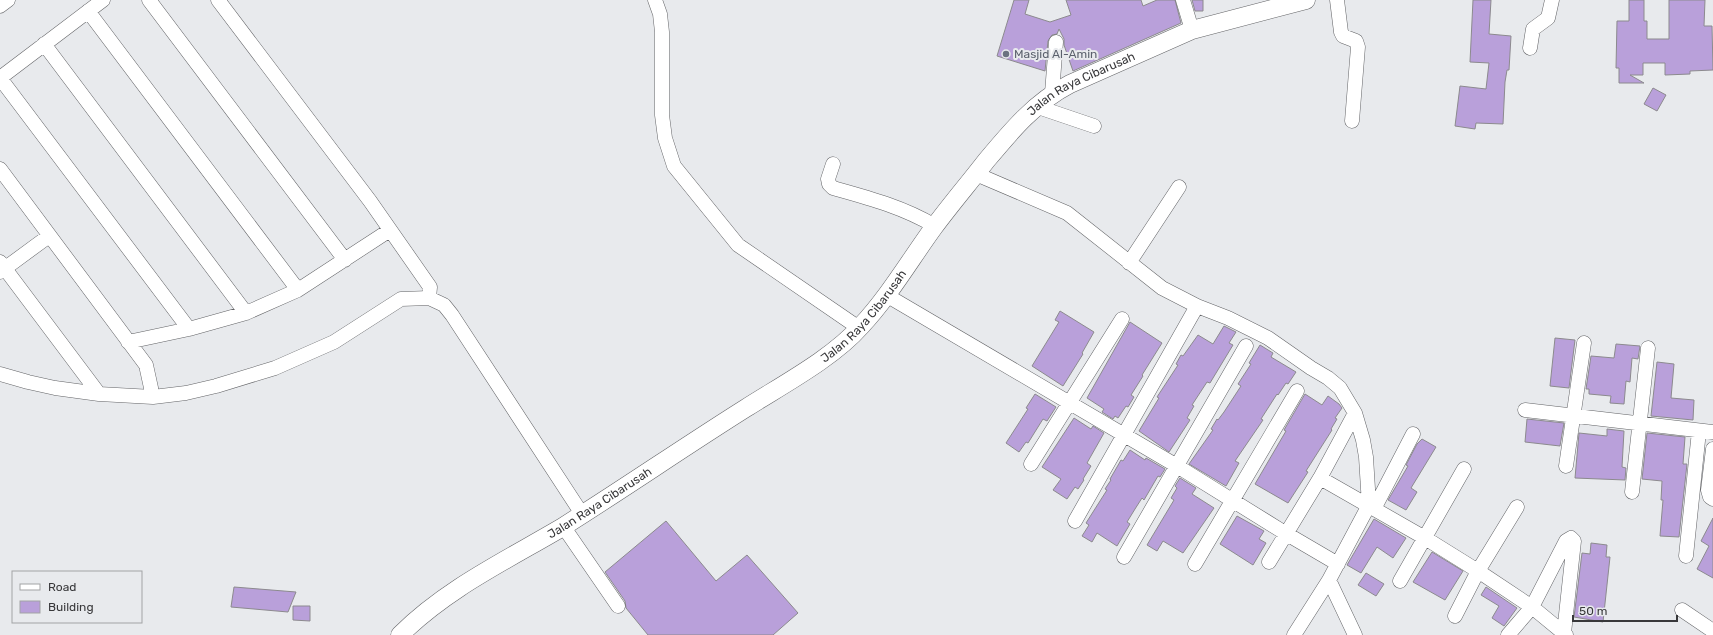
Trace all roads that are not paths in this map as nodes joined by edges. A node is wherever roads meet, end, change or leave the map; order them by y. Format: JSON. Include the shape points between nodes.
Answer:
{"nodes":[{"id":1,"x":8,"y":0,"type":"edge"},
{"id":2,"x":102,"y":0,"type":"edge"},
{"id":3,"x":149,"y":0,"type":"edge"},
{"id":4,"x":218,"y":0,"type":"edge"},
{"id":5,"x":655,"y":0,"type":"edge"},
{"id":6,"x":1183,"y":0,"type":"edge"},
{"id":7,"x":1306,"y":0,"type":"edge"},
{"id":8,"x":1337,"y":0,"type":"edge"},
{"id":9,"x":1552,"y":0,"type":"edge"},
{"id":10,"x":1266,"y":5,"type":"edge"},
{"id":11,"x":0,"y":6,"type":"edge"},
{"id":12,"x":88,"y":11,"type":"junction"},
{"id":13,"x":1192,"y":30,"type":"junction"},
{"id":14,"x":1056,"y":42,"type":"dead end"},
{"id":15,"x":44,"y":44,"type":"junction"},
{"id":16,"x":1530,"y":48,"type":"dead end"},
{"id":17,"x":0,"y":78,"type":"edge"},
{"id":18,"x":1052,"y":93,"type":"junction"},
{"id":19,"x":1036,"y":106,"type":"junction"},
{"id":20,"x":1352,"y":120,"type":"dead end"},
{"id":21,"x":1094,"y":126,"type":"dead end"},
{"id":22,"x":832,"y":164,"type":"dead end"},
{"id":23,"x":0,"y":169,"type":"edge"},
{"id":24,"x":976,"y":174,"type":"junction"},
{"id":25,"x":1179,"y":187,"type":"dead end"},
{"id":26,"x":935,"y":226,"type":"junction"},
{"id":27,"x":390,"y":230,"type":"junction"},
{"id":28,"x":49,"y":236,"type":"junction"},
{"id":29,"x":345,"y":260,"type":"junction"},
{"id":30,"x":1129,"y":263,"type":"junction"},
{"id":31,"x":2,"y":267,"type":"edge"},
{"id":32,"x":298,"y":290,"type":"junction"},
{"id":33,"x":886,"y":295,"type":"junction"},
{"id":34,"x":429,"y":298,"type":"junction"},
{"id":35,"x":1197,"y":306,"type":"junction"},
{"id":36,"x":246,"y":313,"type":"junction"},
{"id":37,"x":1122,"y":319,"type":"dead end"},
{"id":38,"x":859,"y":328,"type":"junction"},
{"id":39,"x":190,"y":329,"type":"junction"},
{"id":40,"x":128,"y":342,"type":"junction"},
{"id":41,"x":1584,"y":343,"type":"dead end"},
{"id":42,"x":1246,"y":346,"type":"dead end"},
{"id":43,"x":1648,"y":348,"type":"dead end"},
{"id":44,"x":0,"y":374,"type":"edge"},
{"id":45,"x":1297,"y":391,"type":"dead end"},
{"id":46,"x":100,"y":394,"type":"junction"},
{"id":47,"x":153,"y":397,"type":"junction"},
{"id":48,"x":1069,"y":403,"type":"junction"},
{"id":49,"x":1525,"y":410,"type":"dead end"},
{"id":50,"x":1355,"y":413,"type":"junction"},
{"id":51,"x":1573,"y":416,"type":"junction"},
{"id":52,"x":1639,"y":424,"type":"junction"},
{"id":53,"x":1706,"y":432,"type":"edge"},
{"id":54,"x":1413,"y":434,"type":"dead end"},
{"id":55,"x":1124,"y":435,"type":"junction"},
{"id":56,"x":1713,"y":449,"type":"edge"},
{"id":57,"x":1031,"y":464,"type":"dead end"},
{"id":58,"x":1177,"y":466,"type":"junction"},
{"id":59,"x":1566,"y":466,"type":"dead end"},
{"id":60,"x":1464,"y":469,"type":"dead end"},
{"id":61,"x":1320,"y":478,"type":"junction"},
{"id":62,"x":1632,"y":492,"type":"dead end"},
{"id":63,"x":1713,"y":499,"type":"edge"},
{"id":64,"x":1232,"y":501,"type":"junction"},
{"id":65,"x":1372,"y":507,"type":"junction"},
{"id":66,"x":1517,"y":507,"type":"dead end"},
{"id":67,"x":582,"y":514,"type":"junction"},
{"id":68,"x":1075,"y":521,"type":"dead end"},
{"id":69,"x":563,"y":526,"type":"junction"},
{"id":70,"x":1285,"y":533,"type":"junction"},
{"id":71,"x":1424,"y":538,"type":"junction"},
{"id":72,"x":1686,"y":556,"type":"dead end"},
{"id":73,"x":1124,"y":557,"type":"dead end"},
{"id":74,"x":1269,"y":562,"type":"dead end"},
{"id":75,"x":1195,"y":564,"type":"dead end"},
{"id":76,"x":1338,"y":564,"type":"junction"},
{"id":77,"x":1478,"y":571,"type":"junction"},
{"id":78,"x":1329,"y":580,"type":"junction"},
{"id":79,"x":1400,"y":582,"type":"dead end"},
{"id":80,"x":618,"y":606,"type":"dead end"},
{"id":81,"x":1532,"y":607,"type":"junction"},
{"id":82,"x":1682,"y":610,"type":"dead end"},
{"id":83,"x":1455,"y":616,"type":"dead end"},
{"id":84,"x":1349,"y":631,"type":"edge"},
{"id":85,"x":1713,"y":631,"type":"edge"},
{"id":86,"x":1565,"y":634,"type":"edge"},
{"id":87,"x":400,"y":635,"type":"edge"},
{"id":88,"x":1294,"y":635,"type":"edge"},
{"id":89,"x":1508,"y":635,"type":"edge"},
{"id":90,"x":1713,"y":635,"type":"edge"}],
"edges":[{"from":1,"to":11,"type":"street"},
{"from":2,"to":12,"type":"street"},
{"from":3,"to":29,"type":"street"},
{"from":4,"to":27,"type":"street"},
{"from":5,"to":38,"type":"street","via":[[662,32],[662,115],[665,138],[674,166],[738,245]]},
{"from":6,"to":13,"type":"street"},
{"from":7,"to":10,"type":"main road","name":"Jalan Raya Cibarusah"},
{"from":8,"to":20,"type":"street","via":[[1341,32],[1344,37],[1356,41],[1358,47]]},
{"from":9,"to":16,"type":"street","via":[[1548,18],[1533,28]]},
{"from":10,"to":13,"type":"main road","name":"Jalan Raya Cibarusah"},
{"from":12,"to":15,"type":"street"},
{"from":12,"to":32,"type":"street"},
{"from":13,"to":18,"type":"main road","name":"Jalan Raya Cibarusah"},
{"from":14,"to":18,"type":"street"},
{"from":15,"to":17,"type":"street"},
{"from":15,"to":36,"type":"street"},
{"from":17,"to":39,"type":"street"},
{"from":18,"to":19,"type":"main road","name":"Jalan Raya Cibarusah"},
{"from":19,"to":21,"type":"street"},
{"from":19,"to":24,"type":"main road","name":"Jalan Raya Cibarusah","via":[[1005,138]]},
{"from":22,"to":26,"type":"street","via":[[828,179],[833,188],[910,212]]},
{"from":23,"to":28,"type":"street"},
{"from":24,"to":26,"type":"main road","name":"Jalan Raya Cibarusah"},
{"from":24,"to":30,"type":"street","via":[[1066,213]]},
{"from":25,"to":30,"type":"street"},
{"from":26,"to":33,"type":"main road","name":"Jalan Raya Cibarusah"},
{"from":27,"to":29,"type":"street"},
{"from":27,"to":34,"type":"street","via":[[430,287]]},
{"from":28,"to":31,"type":"street"},
{"from":28,"to":40,"type":"street"},
{"from":29,"to":32,"type":"street"},
{"from":30,"to":35,"type":"street","via":[[1162,288]]},
{"from":31,"to":46,"type":"street"},
{"from":32,"to":36,"type":"street"},
{"from":33,"to":38,"type":"main road","name":"Jalan Raya Cibarusah"},
{"from":33,"to":48,"type":"street"},
{"from":34,"to":47,"type":"street","via":[[401,299],[334,342],[275,368],[216,386]]},
{"from":34,"to":67,"type":"street","via":[[444,306],[452,315]]},
{"from":35,"to":50,"type":"street","via":[[1261,334],[1328,378],[1340,388]]},
{"from":35,"to":55,"type":"street"},
{"from":36,"to":39,"type":"street"},
{"from":37,"to":48,"type":"street"},
{"from":38,"to":67,"type":"main road","name":"Jalan Raya Cibarusah","via":[[822,360]]},
{"from":39,"to":40,"type":"street"},
{"from":40,"to":47,"type":"street","via":[[146,365]]},
{"from":41,"to":51,"type":"street"},
{"from":42,"to":58,"type":"street"},
{"from":43,"to":52,"type":"street"},
{"from":44,"to":46,"type":"street","via":[[55,388]]},
{"from":45,"to":64,"type":"street"},
{"from":46,"to":47,"type":"street"},
{"from":48,"to":55,"type":"street"},
{"from":48,"to":57,"type":"street"},
{"from":49,"to":51,"type":"street"},
{"from":50,"to":61,"type":"street"},
{"from":50,"to":65,"type":"street","via":[[1366,457]]},
{"from":51,"to":52,"type":"street"},
{"from":51,"to":59,"type":"street"},
{"from":52,"to":53,"type":"street"},
{"from":52,"to":62,"type":"street"},
{"from":53,"to":72,"type":"street"},
{"from":54,"to":65,"type":"street"},
{"from":55,"to":58,"type":"street"},
{"from":55,"to":68,"type":"street"},
{"from":56,"to":63,"type":"street","via":[[1708,490]]},
{"from":58,"to":64,"type":"street"},
{"from":58,"to":73,"type":"street"},
{"from":60,"to":71,"type":"street"},
{"from":61,"to":65,"type":"street"},
{"from":61,"to":70,"type":"street"},
{"from":64,"to":70,"type":"street"},
{"from":64,"to":75,"type":"street"},
{"from":65,"to":71,"type":"street"},
{"from":65,"to":76,"type":"street"},
{"from":66,"to":77,"type":"street"},
{"from":67,"to":69,"type":"main road","name":"Jalan Raya Cibarusah"},
{"from":69,"to":80,"type":"street"},
{"from":69,"to":87,"type":"main road","name":"Jalan Raya Cibarusah","via":[[431,606]]},
{"from":70,"to":74,"type":"street"},
{"from":70,"to":76,"type":"street"},
{"from":71,"to":77,"type":"street"},
{"from":71,"to":79,"type":"street"},
{"from":76,"to":78,"type":"street"},
{"from":77,"to":81,"type":"street"},
{"from":77,"to":83,"type":"street"},
{"from":78,"to":84,"type":"street"},
{"from":78,"to":88,"type":"street"},
{"from":81,"to":86,"type":"street"},
{"from":81,"to":86,"type":"street","via":[[1566,540],[1573,539]]},
{"from":81,"to":89,"type":"street"},
{"from":82,"to":85,"type":"street"},
{"from":85,"to":90,"type":"street"}]}
